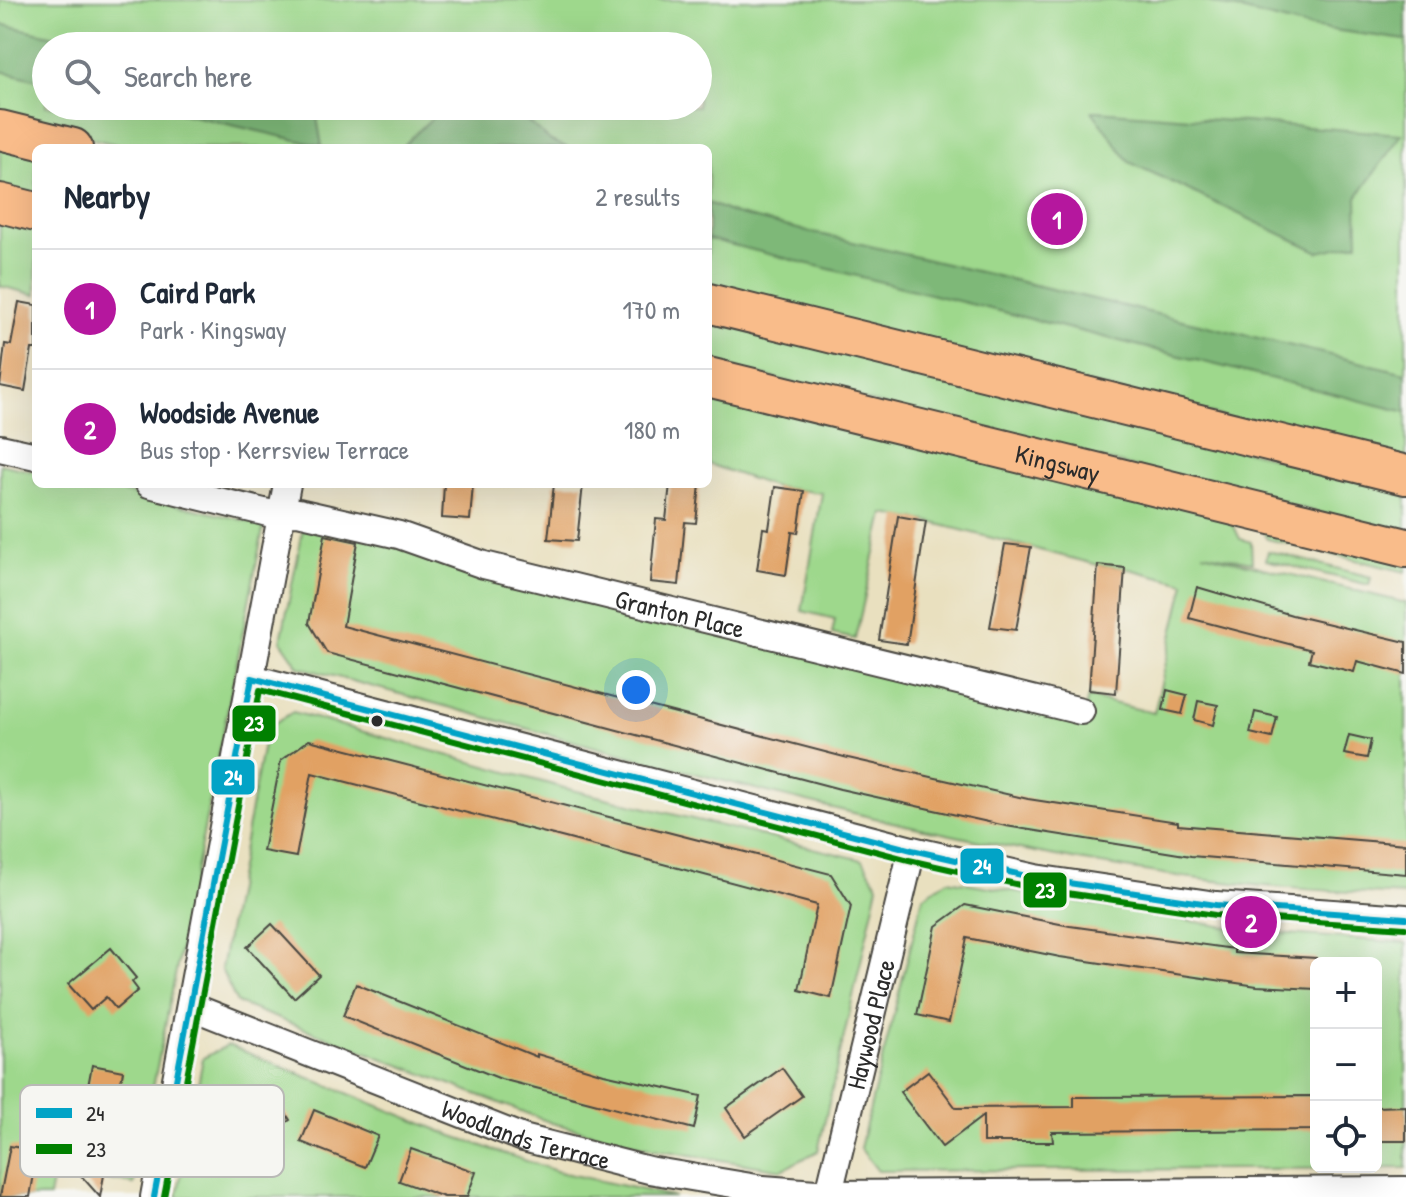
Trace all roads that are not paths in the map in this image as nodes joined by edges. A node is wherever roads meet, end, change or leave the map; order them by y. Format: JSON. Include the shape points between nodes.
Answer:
{"nodes":[{"id":1,"x":0,"y":130,"type":"edge"},
{"id":2,"x":57,"y":144,"type":"edge"},
{"id":3,"x":0,"y":203,"type":"edge"},
{"id":4,"x":32,"y":211,"type":"edge"},
{"id":5,"x":712,"y":304,"type":"edge"},
{"id":6,"x":712,"y":378,"type":"edge"},
{"id":7,"x":0,"y":448,"type":"edge"},
{"id":8,"x":32,"y":455,"type":"edge"},
{"id":9,"x":1406,"y":475,"type":"edge"},
{"id":10,"x":165,"y":488,"type":"edge"},
{"id":11,"x":286,"y":488,"type":"edge"},
{"id":12,"x":282,"y":512,"type":"junction"},
{"id":13,"x":1406,"y":548,"type":"edge"},
{"id":14,"x":252,"y":678,"type":"junction"},
{"id":15,"x":1081,"y":711,"type":"dead end"},
{"id":16,"x":912,"y":850,"type":"junction"},
{"id":17,"x":1406,"y":918,"type":"edge"},
{"id":18,"x":190,"y":1006,"type":"junction"},
{"id":19,"x":175,"y":1085,"type":"edge"},
{"id":20,"x":158,"y":1177,"type":"edge"},
{"id":21,"x":1406,"y":1190,"type":"edge"},
{"id":22,"x":828,"y":1195,"type":"edge"},
{"id":23,"x":154,"y":1197,"type":"edge"}],
"edges":[{"from":1,"to":2,"type":"highway"},
{"from":3,"to":4,"type":"highway"},
{"from":5,"to":9,"type":"highway"},
{"from":6,"to":13,"type":"highway","name":"Kingsway"},
{"from":7,"to":8,"type":"street"},
{"from":10,"to":12,"type":"street","name":"Granton Place"},
{"from":11,"to":12,"type":"street"},
{"from":12,"to":14,"type":"street"},
{"from":12,"to":15,"type":"street","name":"Granton Place","via":[[399,535],[484,565]]},
{"from":14,"to":16,"type":"street"},
{"from":14,"to":18,"type":"street"},
{"from":16,"to":17,"type":"street","via":[[1035,878],[1216,905]]},
{"from":16,"to":22,"type":"street","name":"Haywood Place"},
{"from":18,"to":19,"type":"street"},
{"from":18,"to":22,"type":"street","name":"Woodlands Terrace","via":[[523,1138],[649,1170]]},
{"from":20,"to":23,"type":"street"},
{"from":21,"to":22,"type":"street","name":"Woodlands Terrace"}]}
